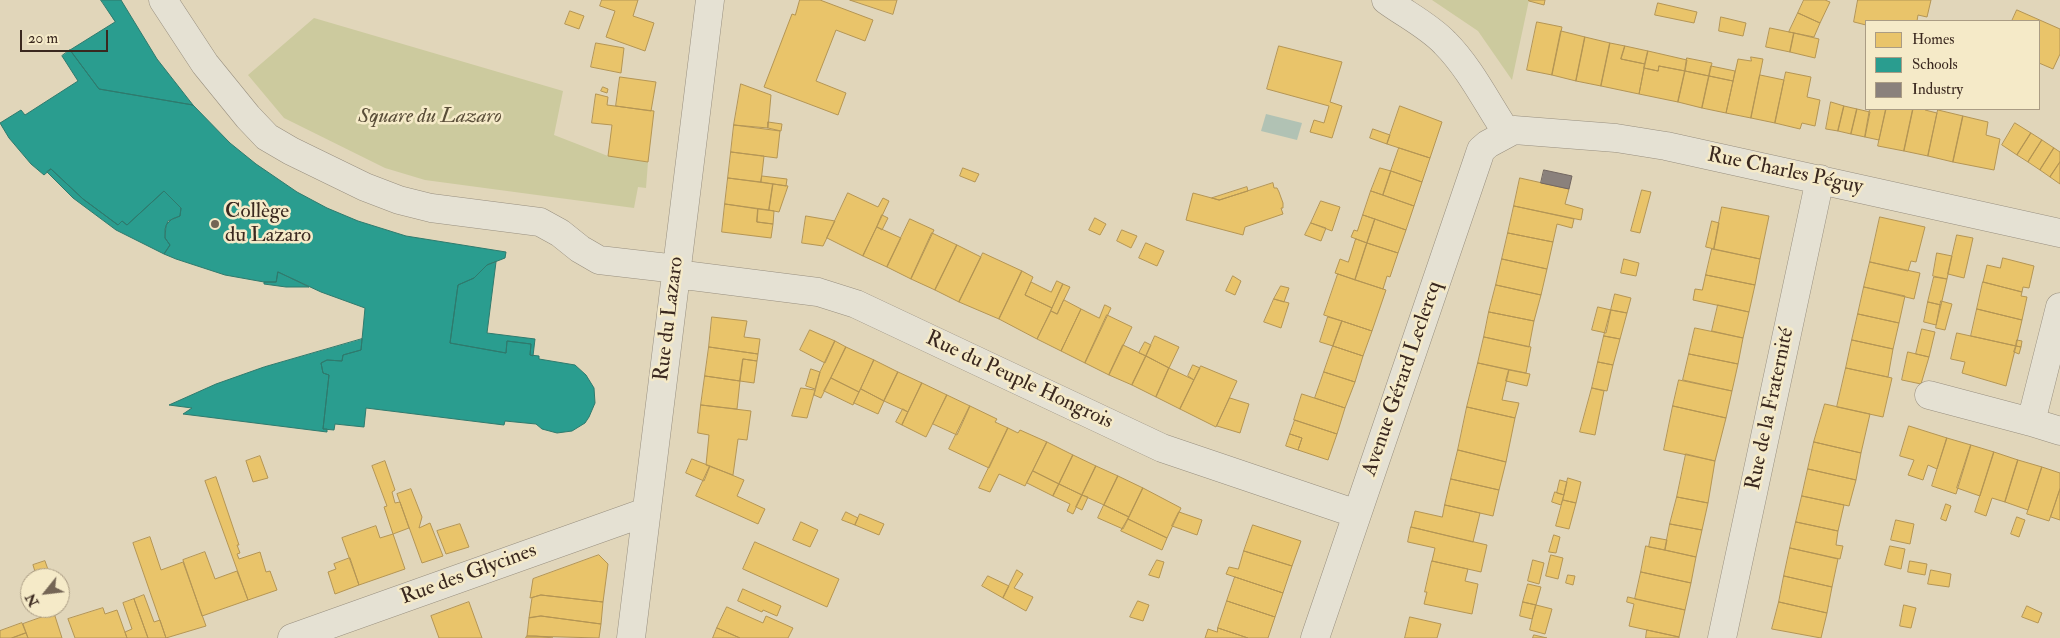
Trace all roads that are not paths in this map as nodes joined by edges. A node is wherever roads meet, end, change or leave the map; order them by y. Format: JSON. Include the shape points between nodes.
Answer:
{"nodes":[{"id":1,"x":163,"y":0,"type":"edge"},
{"id":2,"x":710,"y":0,"type":"edge"},
{"id":3,"x":1386,"y":0,"type":"edge"},
{"id":4,"x":1507,"y":132,"type":"junction"},
{"id":5,"x":1820,"y":180,"type":"junction"},
{"id":6,"x":2060,"y":233,"type":"edge"},
{"id":7,"x":676,"y":272,"type":"junction"},
{"id":8,"x":2060,"y":307,"type":"edge"},
{"id":9,"x":1929,"y":395,"type":"dead end"},
{"id":10,"x":2031,"y":422,"type":"junction"},
{"id":11,"x":2060,"y":431,"type":"edge"},
{"id":12,"x":646,"y":512,"type":"junction"},
{"id":13,"x":1357,"y":514,"type":"junction"},
{"id":14,"x":292,"y":638,"type":"edge"},
{"id":15,"x":631,"y":638,"type":"edge"},
{"id":16,"x":1315,"y":638,"type":"edge"},
{"id":17,"x":1722,"y":638,"type":"edge"}],
"edges":[{"from":1,"to":7,"type":"street","name":"Rue du Peuple Hongrois","via":[[221,84],[259,129],[284,147],[399,200],[431,208],[540,222],[599,260]]},
{"from":2,"to":7,"type":"street","name":"Rue du Lazaro"},
{"from":3,"to":4,"type":"street","via":[[1445,43],[1463,64]]},
{"from":4,"to":5,"type":"street","name":"Rue Charles Péguy","via":[[1514,130],[1641,142]]},
{"from":4,"to":13,"type":"street","name":"Avenue Gérard Leclercq","via":[[1481,150]]},
{"from":5,"to":6,"type":"street","name":"Rue Charles Péguy"},
{"from":5,"to":17,"type":"street","name":"Rue de la Fraternité"},
{"from":7,"to":12,"type":"street","name":"Rue du Lazaro"},
{"from":7,"to":13,"type":"street","name":"Rue du Peuple Hongrois","via":[[836,296],[1162,448]]},
{"from":8,"to":10,"type":"street"},
{"from":9,"to":10,"type":"street"},
{"from":10,"to":11,"type":"street"},
{"from":12,"to":14,"type":"street","name":"Rue des Glycines"},
{"from":12,"to":15,"type":"street","name":"Rue du Lazaro"},
{"from":13,"to":16,"type":"street","name":"Avenue Gérard Leclercq"}]}
